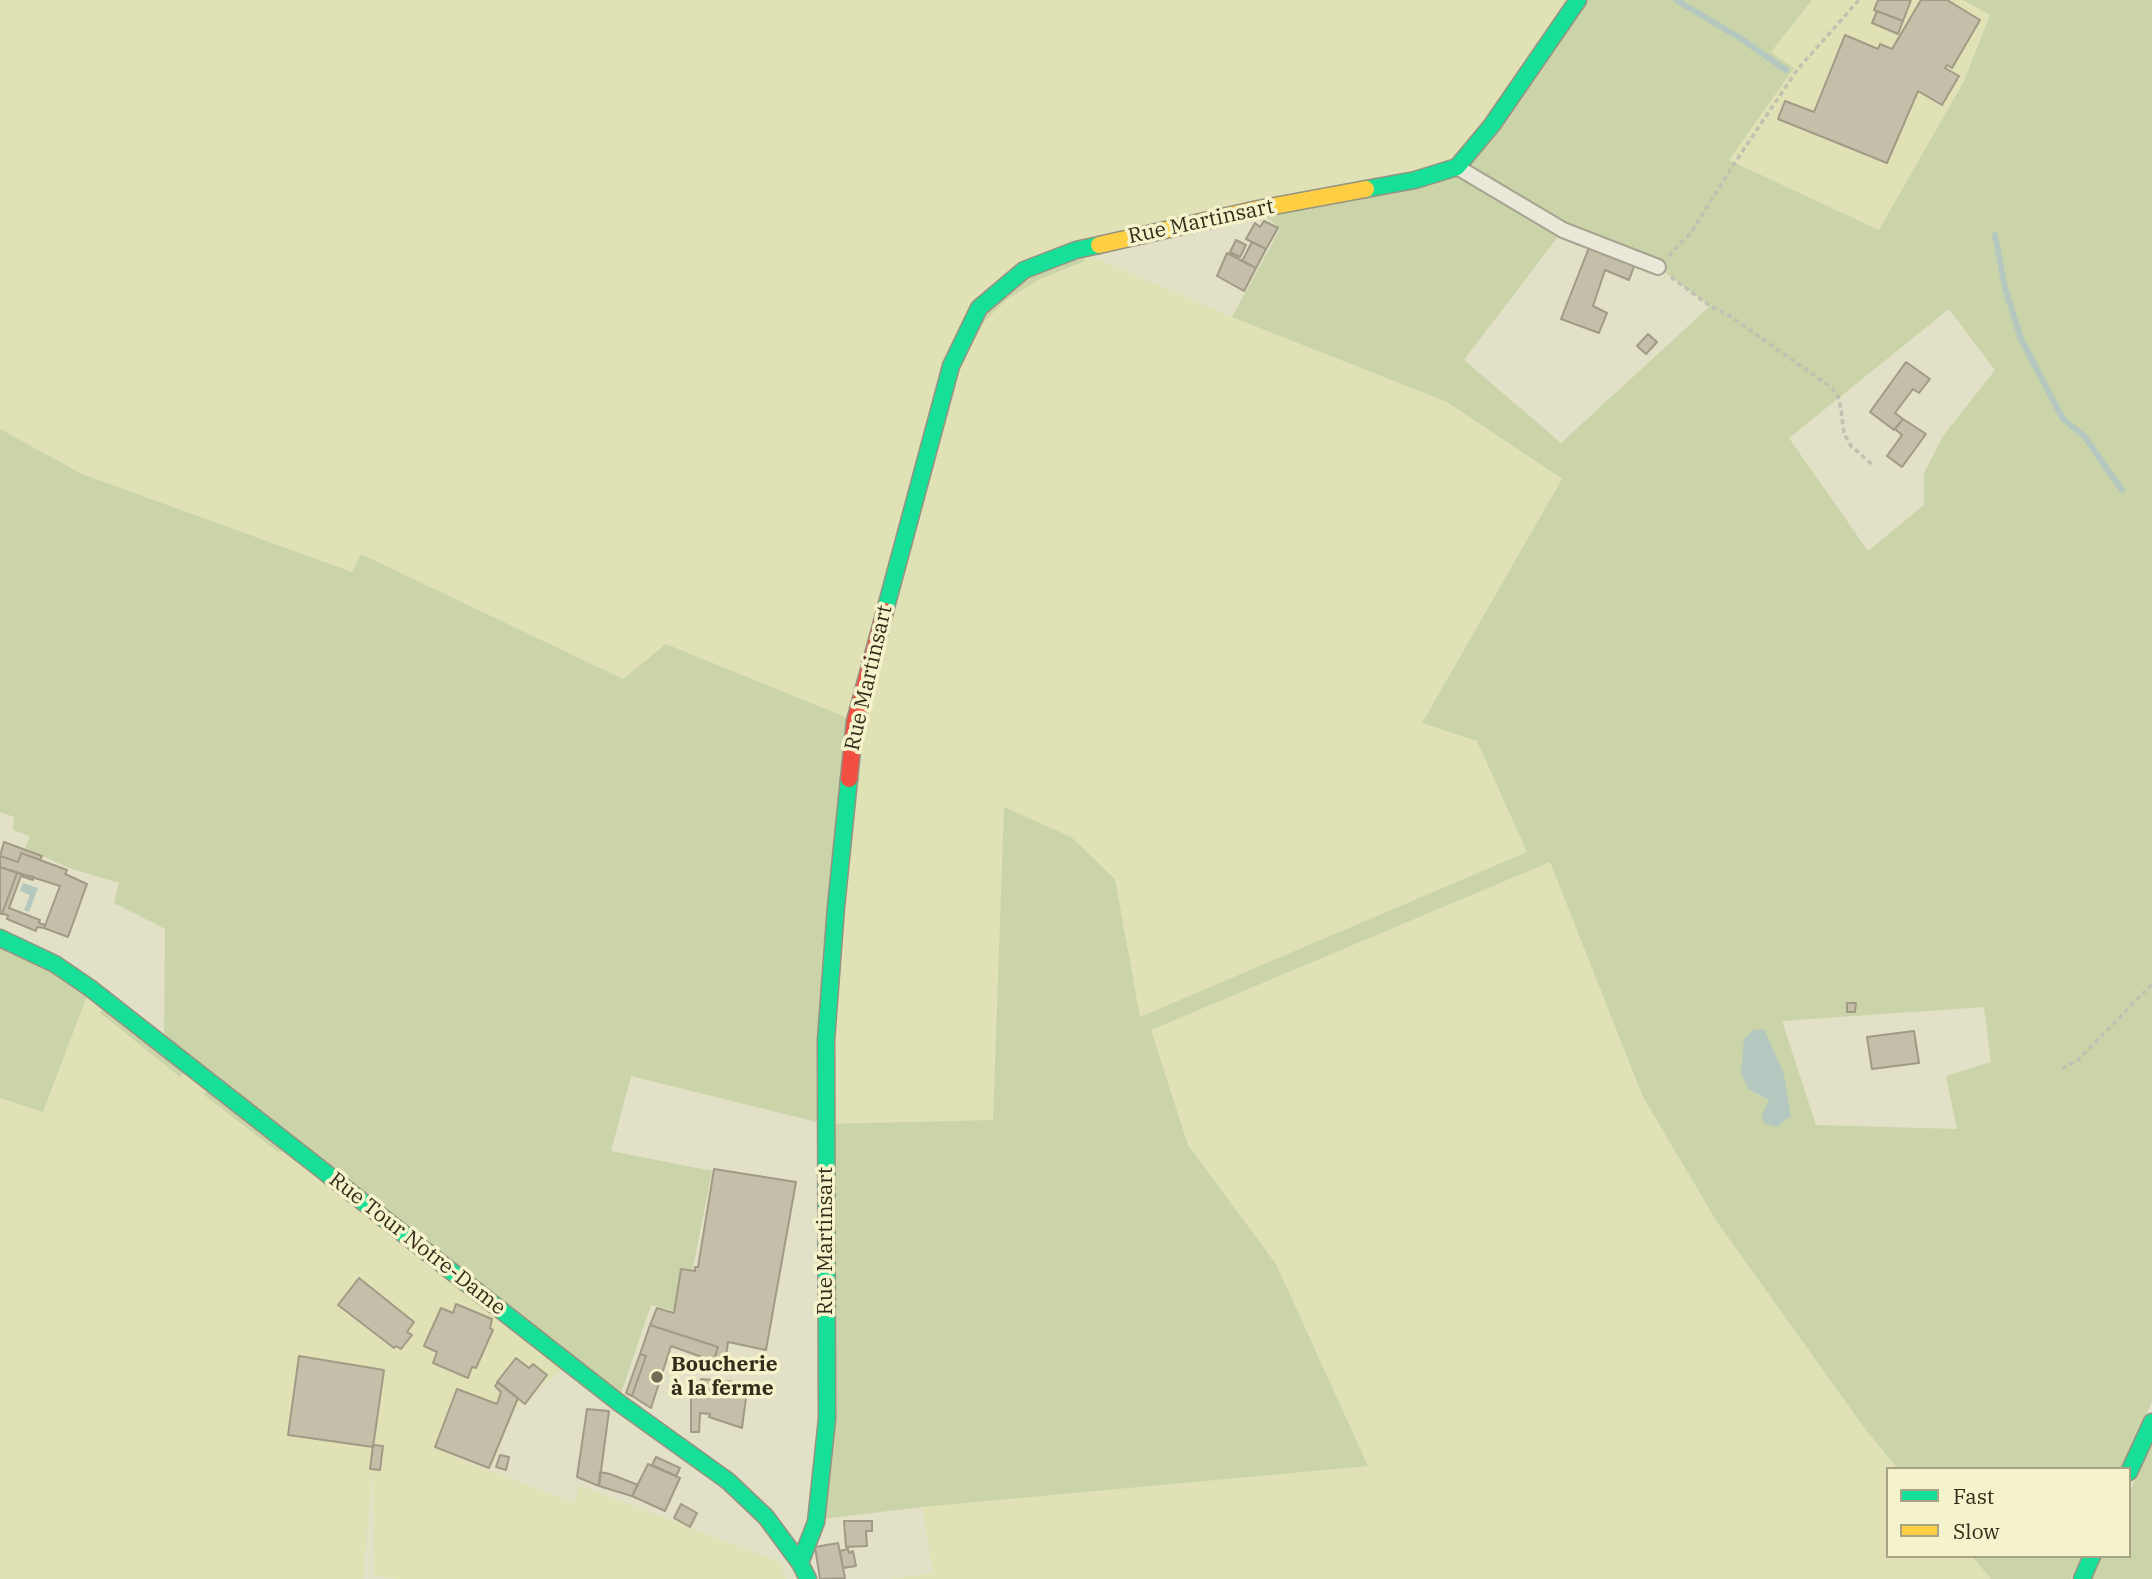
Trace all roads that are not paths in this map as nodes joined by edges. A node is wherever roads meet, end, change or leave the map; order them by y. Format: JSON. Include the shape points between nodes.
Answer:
{"nodes":[{"id":1,"x":1578,"y":0,"type":"edge"},
{"id":2,"x":1457,"y":167,"type":"junction"},
{"id":3,"x":1658,"y":267,"type":"road end"},
{"id":4,"x":0,"y":938,"type":"edge"},
{"id":5,"x":2152,"y":1422,"type":"edge"},
{"id":6,"x":2131,"y":1468,"type":"edge"},
{"id":7,"x":2091,"y":1558,"type":"edge"},
{"id":8,"x":800,"y":1563,"type":"junction"},
{"id":9,"x":808,"y":1579,"type":"edge"},
{"id":10,"x":2082,"y":1579,"type":"edge"}],
"edges":[{"from":1,"to":2,"type":"street","via":[[1492,125]]},
{"from":2,"to":3,"type":"street","via":[[1563,230]]},
{"from":2,"to":8,"type":"street","name":"Rue Martinsart","via":[[1415,180],[1076,250],[1024,270],[979,308],[951,366],[855,720],[826,1040],[827,1419],[816,1522]]},
{"from":4,"to":8,"type":"street","name":"Rue Tour Notre-Dame","via":[[55,964],[90,988],[618,1402],[729,1481],[766,1517]]},
{"from":5,"to":6,"type":"street"},
{"from":7,"to":10,"type":"street"},
{"from":8,"to":9,"type":"street","name":"Rue Tour Notre-Dame"}]}
